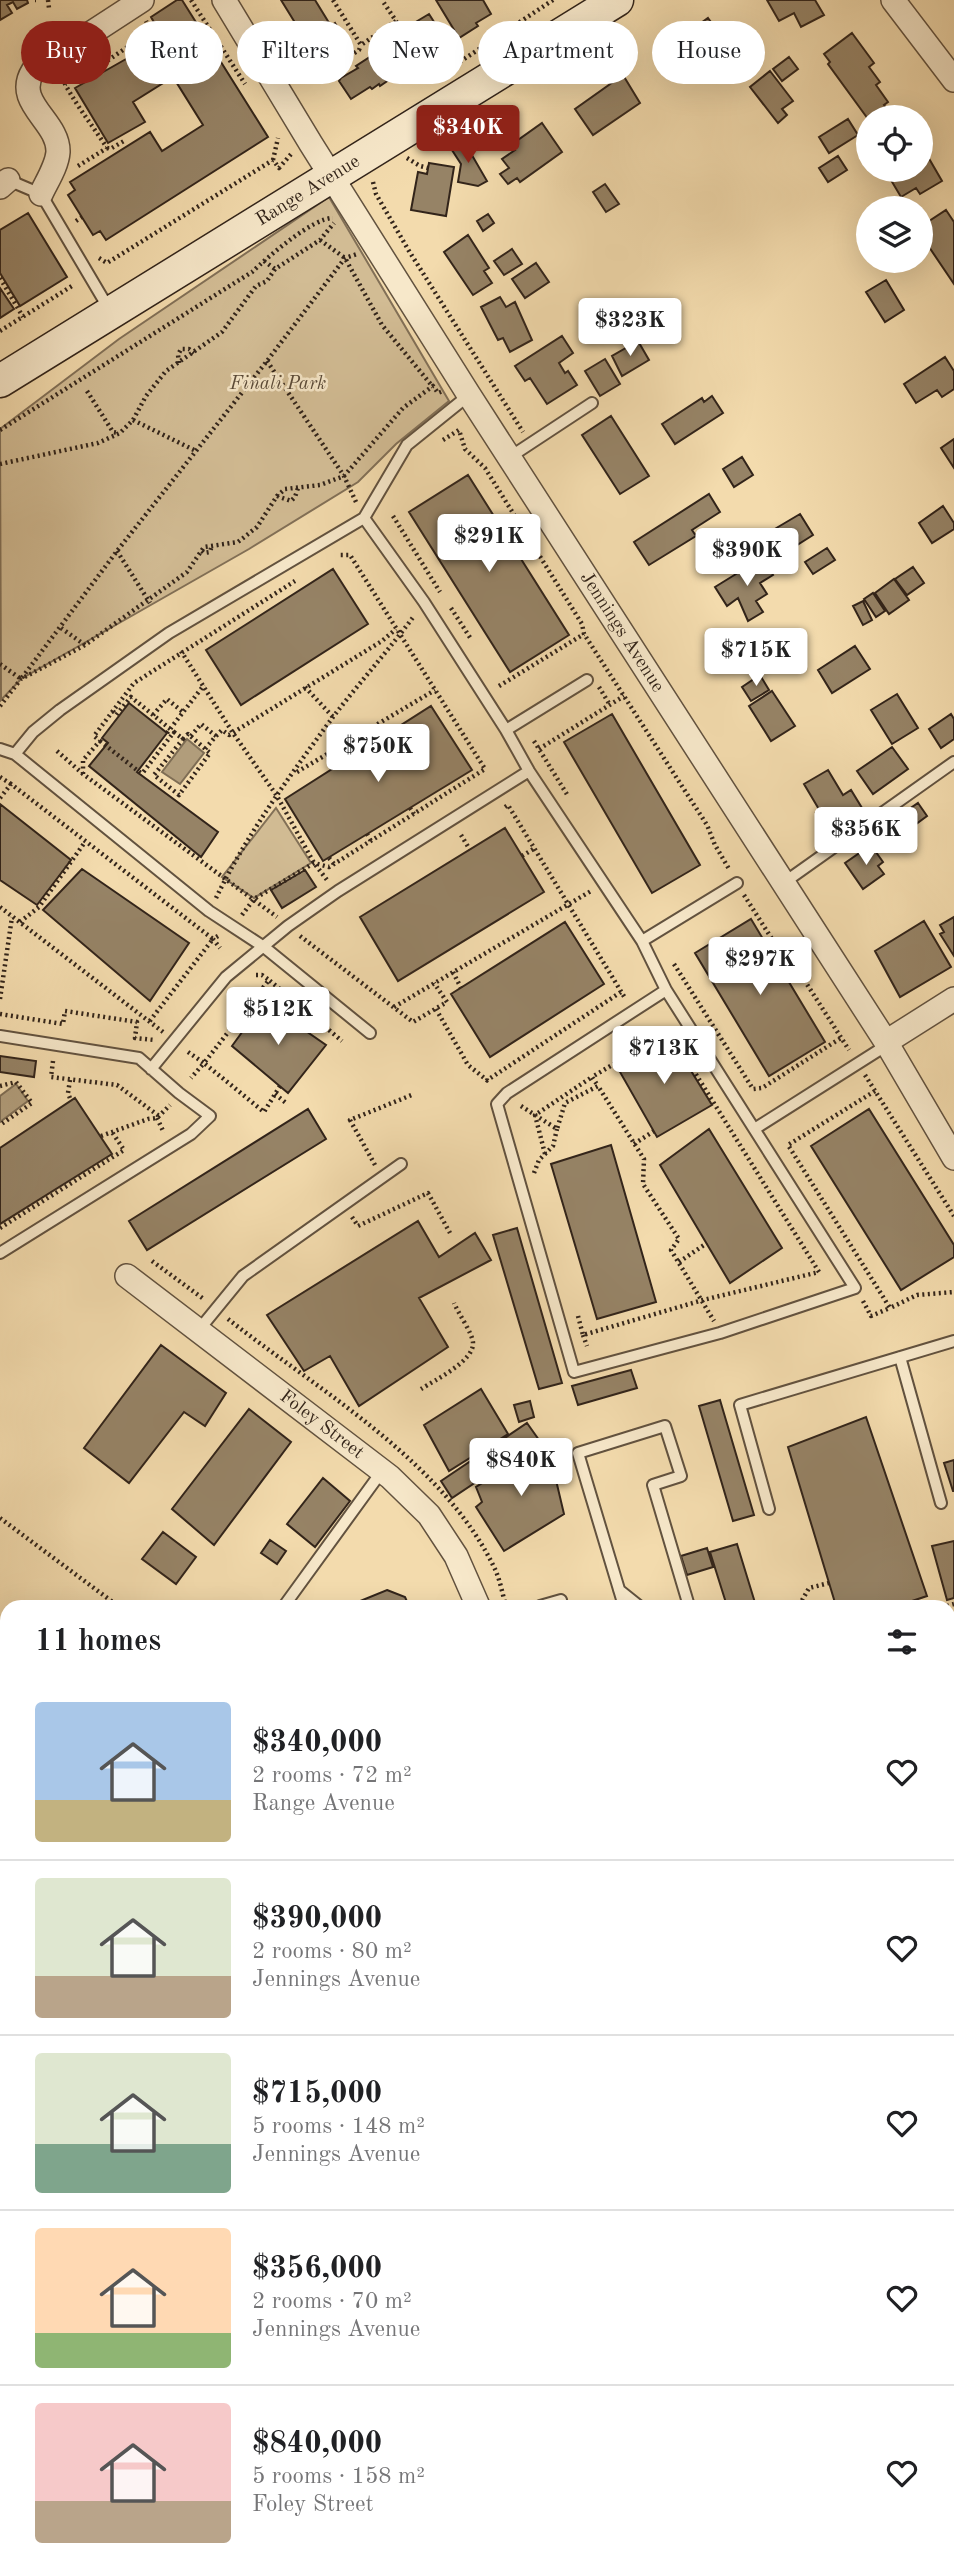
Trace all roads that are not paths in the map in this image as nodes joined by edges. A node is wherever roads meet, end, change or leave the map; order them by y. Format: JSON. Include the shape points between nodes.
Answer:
{"nodes":[{"id":1,"x":224,"y":0,"type":"edge"},
{"id":2,"x":892,"y":0,"type":"edge"},
{"id":3,"x":604,"y":3,"type":"edge"},
{"id":4,"x":148,"y":6,"type":"edge"},
{"id":5,"x":954,"y":80,"type":"edge"},
{"id":6,"x":331,"y":175,"type":"junction"},
{"id":7,"x":3,"y":181,"type":"edge"},
{"id":8,"x":41,"y":194,"type":"junction"},
{"id":9,"x":110,"y":311,"type":"junction"},
{"id":10,"x":0,"y":381,"type":"edge"},
{"id":11,"x":469,"y":395,"type":"junction"},
{"id":12,"x":592,"y":404,"type":"dead end"},
{"id":13,"x":510,"y":457,"type":"junction"},
{"id":14,"x":364,"y":518,"type":"junction"},
{"id":15,"x":587,"y":680,"type":"dead end"},
{"id":16,"x":506,"y":730,"type":"junction"},
{"id":17,"x":0,"y":749,"type":"edge"},
{"id":18,"x":15,"y":754,"type":"junction"},
{"id":19,"x":954,"y":762,"type":"edge"},
{"id":20,"x":529,"y":771,"type":"junction"},
{"id":21,"x":737,"y":883,"type":"road end"},
{"id":22,"x":782,"y":884,"type":"junction"},
{"id":23,"x":642,"y":941,"type":"junction"},
{"id":24,"x":264,"y":947,"type":"junction"},
{"id":25,"x":666,"y":990,"type":"junction"},
{"id":26,"x":954,"y":999,"type":"edge"},
{"id":27,"x":370,"y":1033,"type":"dead end"},
{"id":28,"x":0,"y":1036,"type":"edge"},
{"id":29,"x":886,"y":1043,"type":"junction"},
{"id":30,"x":151,"y":1069,"type":"junction"},
{"id":31,"x":756,"y":1128,"type":"junction"},
{"id":32,"x":954,"y":1158,"type":"edge"},
{"id":33,"x":401,"y":1164,"type":"dead end"},
{"id":34,"x":0,"y":1253,"type":"edge"},
{"id":35,"x":127,"y":1276,"type":"dead end"},
{"id":36,"x":198,"y":1331,"type":"junction"},
{"id":37,"x":954,"y":1341,"type":"edge"},
{"id":38,"x":900,"y":1357,"type":"junction"},
{"id":39,"x":382,"y":1471,"type":"junction"},
{"id":40,"x":941,"y":1503,"type":"dead end"},
{"id":41,"x":769,"y":1509,"type":"dead end"},
{"id":42,"x":619,"y":1590,"type":"junction"},
{"id":43,"x":288,"y":1600,"type":"edge"},
{"id":44,"x":475,"y":1600,"type":"edge"},
{"id":45,"x":622,"y":1600,"type":"edge"},
{"id":46,"x":632,"y":1600,"type":"edge"},
{"id":47,"x":688,"y":1600,"type":"edge"}],
"edges":[{"from":1,"to":6,"type":"street","name":"Jennings Avenue"},
{"from":2,"to":5,"type":"street"},
{"from":3,"to":6,"type":"street","name":"Range Avenue"},
{"from":4,"to":8,"type":"street","via":[[33,71],[27,80],[27,93],[58,149]]},
{"from":6,"to":9,"type":"street","name":"Range Avenue"},
{"from":6,"to":11,"type":"street","name":"Jennings Avenue"},
{"from":7,"to":8,"type":"lane"},
{"from":8,"to":9,"type":"lane"},
{"from":9,"to":10,"type":"street","name":"Range Avenue"},
{"from":11,"to":13,"type":"street","name":"Jennings Avenue"},
{"from":11,"to":14,"type":"lane","via":[[407,445]]},
{"from":12,"to":13,"type":"lane"},
{"from":13,"to":22,"type":"street","name":"Jennings Avenue"},
{"from":14,"to":16,"type":"lane"},
{"from":14,"to":18,"type":"lane","via":[[169,633],[33,732]]},
{"from":15,"to":16,"type":"lane"},
{"from":16,"to":20,"type":"lane"},
{"from":17,"to":18,"type":"lane"},
{"from":18,"to":24,"type":"lane","via":[[209,911]]},
{"from":19,"to":22,"type":"lane"},
{"from":20,"to":23,"type":"lane"},
{"from":20,"to":24,"type":"lane","via":[[338,891]]},
{"from":21,"to":23,"type":"lane"},
{"from":22,"to":29,"type":"street","name":"Jennings Avenue"},
{"from":23,"to":25,"type":"lane"},
{"from":24,"to":27,"type":"lane"},
{"from":24,"to":30,"type":"lane","via":[[226,977]]},
{"from":25,"to":31,"type":"lane"},
{"from":25,"to":31,"type":"lane","via":[[507,1093],[498,1104],[574,1372],[720,1333],[855,1288]]},
{"from":26,"to":29,"type":"street"},
{"from":28,"to":30,"type":"lane","via":[[139,1058]]},
{"from":29,"to":31,"type":"lane"},
{"from":29,"to":32,"type":"street","name":"Jennings Avenue"},
{"from":30,"to":34,"type":"lane","via":[[210,1116],[191,1134]]},
{"from":33,"to":36,"type":"lane","via":[[243,1276]]},
{"from":35,"to":36,"type":"street","name":"Foley Street"},
{"from":36,"to":39,"type":"street","name":"Foley Street"},
{"from":37,"to":38,"type":"lane"},
{"from":38,"to":40,"type":"lane"},
{"from":38,"to":41,"type":"lane","via":[[740,1405]]},
{"from":39,"to":43,"type":"lane"},
{"from":39,"to":44,"type":"street","name":"Foley Street","via":[[429,1515],[456,1556]]},
{"from":42,"to":45,"type":"lane"},
{"from":42,"to":46,"type":"lane"},
{"from":42,"to":47,"type":"lane","via":[[578,1453],[665,1426],[681,1476],[653,1485]]}]}
